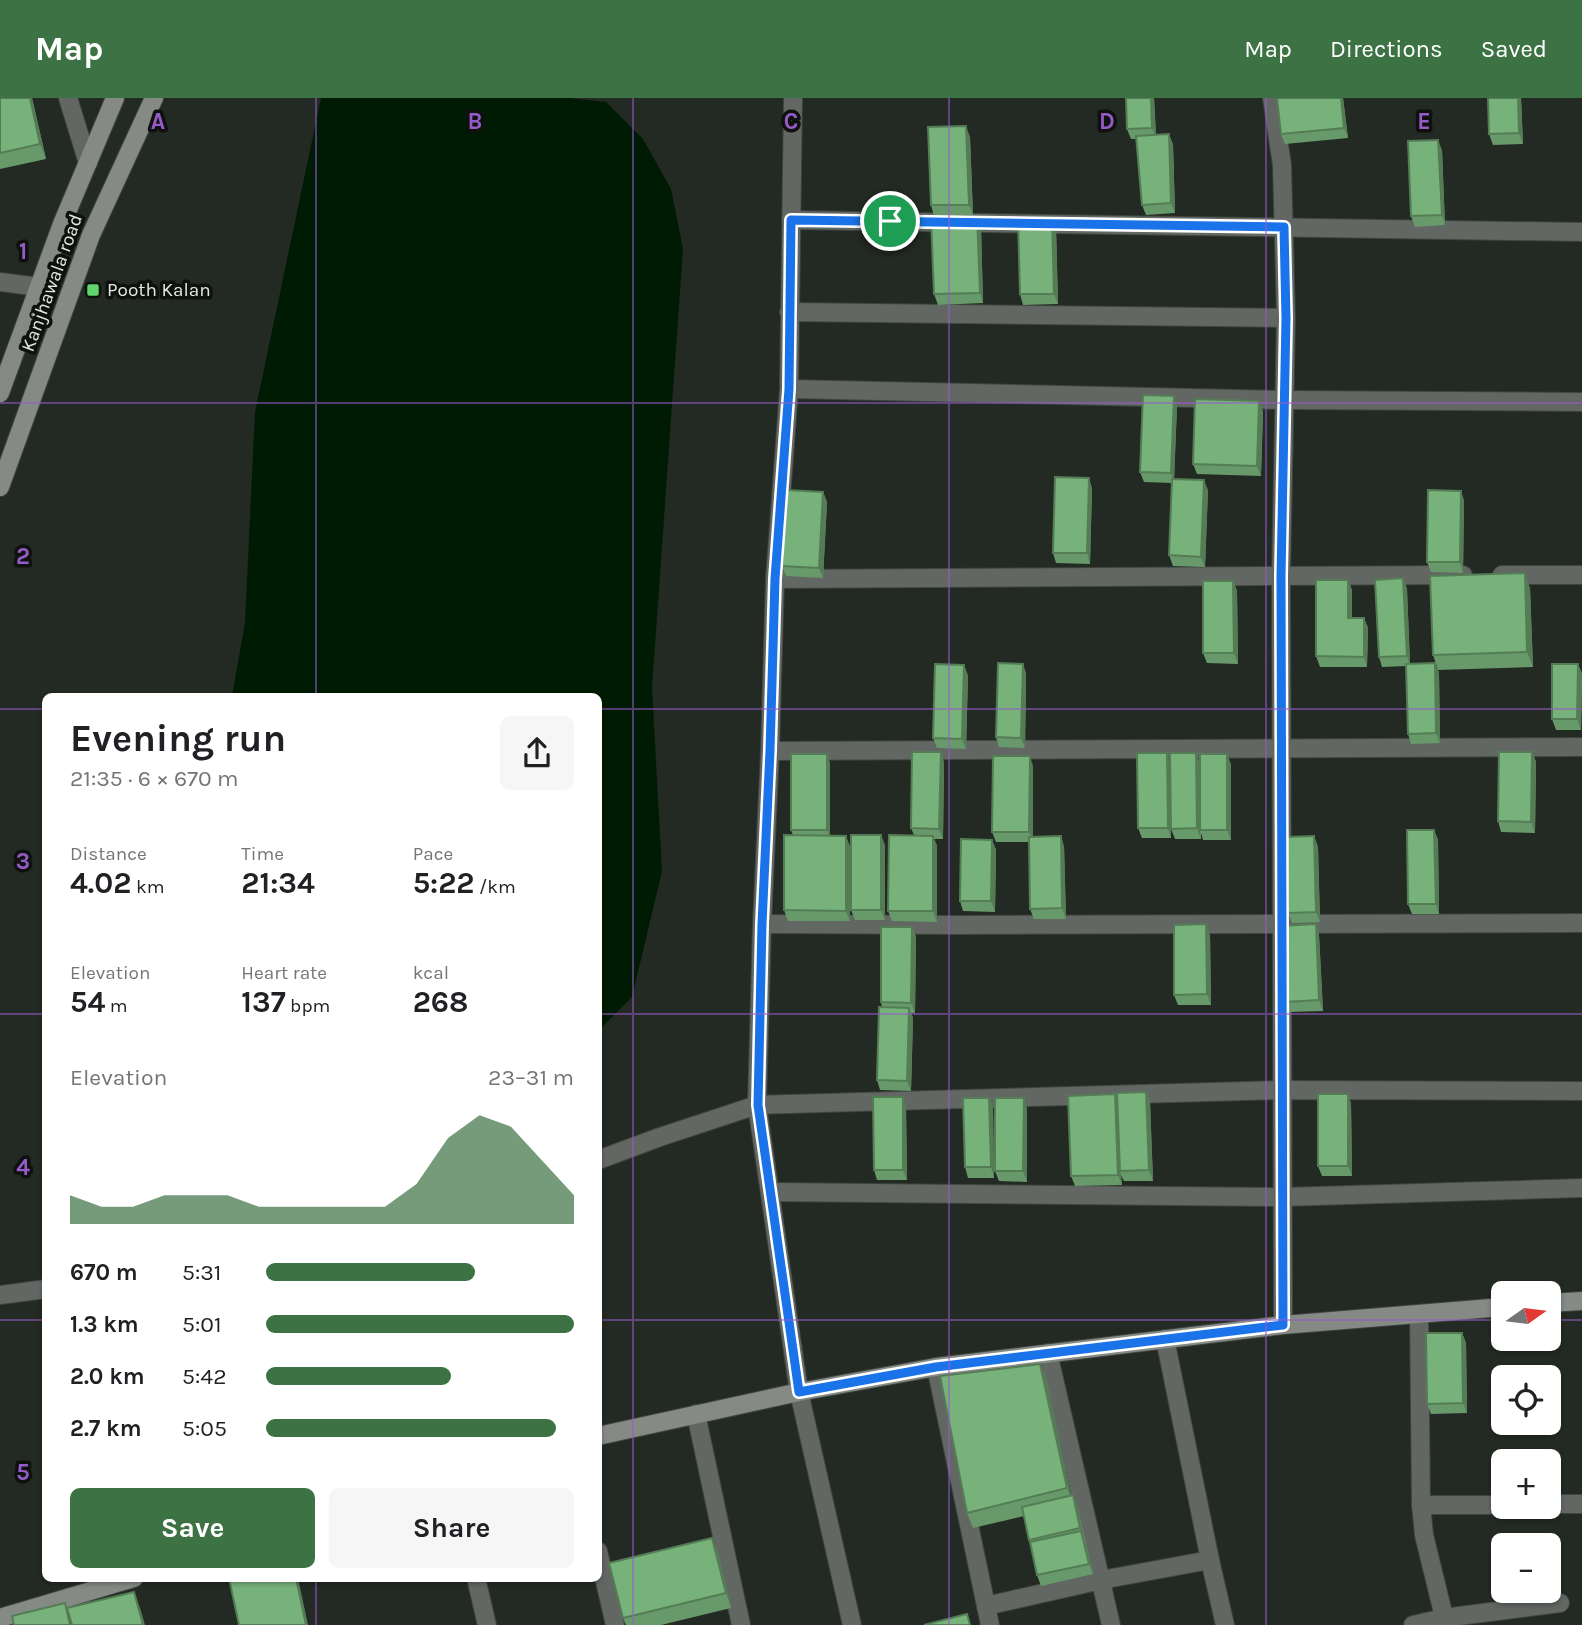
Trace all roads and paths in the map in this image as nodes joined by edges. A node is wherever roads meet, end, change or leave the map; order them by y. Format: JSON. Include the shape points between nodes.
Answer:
{"nodes":[{"id":1,"x":68,"y":98,"type":"edge"},
{"id":2,"x":115,"y":98,"type":"edge"},
{"id":3,"x":154,"y":98,"type":"edge"},
{"id":4,"x":793,"y":98,"type":"edge"},
{"id":5,"x":1272,"y":98,"type":"edge"},
{"id":6,"x":88,"y":163,"type":"junction"},
{"id":7,"x":791,"y":220,"type":"junction"},
{"id":8,"x":1284,"y":227,"type":"junction"},
{"id":9,"x":1582,"y":232,"type":"edge"},
{"id":10,"x":0,"y":282,"type":"edge"},
{"id":11,"x":39,"y":287,"type":"junction"},
{"id":12,"x":789,"y":312,"type":"junction"},
{"id":13,"x":1286,"y":318,"type":"junction"},
{"id":14,"x":789,"y":389,"type":"junction"},
{"id":15,"x":0,"y":393,"type":"edge"},
{"id":16,"x":1285,"y":400,"type":"junction"},
{"id":17,"x":1582,"y":402,"type":"edge"},
{"id":18,"x":0,"y":487,"type":"edge"},
{"id":19,"x":1582,"y":575,"type":"edge"},
{"id":20,"x":1281,"y":576,"type":"junction"},
{"id":21,"x":775,"y":579,"type":"junction"},
{"id":22,"x":1582,"y":747,"type":"edge"},
{"id":23,"x":1282,"y":749,"type":"junction"},
{"id":24,"x":770,"y":751,"type":"junction"},
{"id":25,"x":1582,"y":923,"type":"edge"},
{"id":26,"x":762,"y":924,"type":"junction"},
{"id":27,"x":1281,"y":924,"type":"junction"},
{"id":28,"x":1281,"y":1090,"type":"junction"},
{"id":29,"x":1582,"y":1091,"type":"edge"},
{"id":30,"x":758,"y":1105,"type":"junction"},
{"id":31,"x":602,"y":1159,"type":"edge"},
{"id":32,"x":1582,"y":1188,"type":"edge"},
{"id":33,"x":770,"y":1192,"type":"junction"},
{"id":34,"x":1282,"y":1197,"type":"junction"},
{"id":35,"x":42,"y":1290,"type":"edge"},
{"id":36,"x":0,"y":1296,"type":"edge"},
{"id":37,"x":1582,"y":1301,"type":"edge"},
{"id":38,"x":1561,"y":1302,"type":"edge"},
{"id":39,"x":1491,"y":1308,"type":"edge"},
{"id":40,"x":1419,"y":1314,"type":"junction"},
{"id":41,"x":1283,"y":1325,"type":"junction"},
{"id":42,"x":1165,"y":1339,"type":"junction"},
{"id":43,"x":1048,"y":1353,"type":"junction"},
{"id":44,"x":936,"y":1367,"type":"junction"},
{"id":45,"x":799,"y":1392,"type":"junction"},
{"id":46,"x":696,"y":1414,"type":"junction"},
{"id":47,"x":602,"y":1435,"type":"edge"},
{"id":48,"x":1491,"y":1504,"type":"edge"},
{"id":49,"x":1561,"y":1504,"type":"edge"},
{"id":50,"x":1582,"y":1504,"type":"edge"},
{"id":51,"x":1421,"y":1505,"type":"junction"},
{"id":52,"x":1210,"y":1560,"type":"junction"},
{"id":53,"x":602,"y":1568,"type":"edge"},
{"id":54,"x":1101,"y":1580,"type":"junction"},
{"id":55,"x":122,"y":1582,"type":"edge"},
{"id":56,"x":477,"y":1582,"type":"edge"},
{"id":57,"x":1560,"y":1603,"type":"dead end"},
{"id":58,"x":986,"y":1606,"type":"junction"},
{"id":59,"x":3,"y":1620,"type":"edge"},
{"id":60,"x":1445,"y":1622,"type":"edge"},
{"id":61,"x":487,"y":1625,"type":"edge"},
{"id":62,"x":615,"y":1625,"type":"edge"},
{"id":63,"x":741,"y":1625,"type":"edge"},
{"id":64,"x":852,"y":1625,"type":"edge"},
{"id":65,"x":990,"y":1625,"type":"edge"},
{"id":66,"x":1111,"y":1625,"type":"edge"},
{"id":67,"x":1225,"y":1625,"type":"edge"},
{"id":68,"x":1413,"y":1625,"type":"edge"}],
"edges":[{"from":1,"to":6,"type":"street"},
{"from":2,"to":6,"type":"street","name":"Kanjhawala road"},
{"from":3,"to":18,"type":"street","name":"Kanjhawala road","via":[[91,235]]},
{"from":4,"to":7,"type":"street"},
{"from":5,"to":8,"type":"street","via":[[1282,165]]},
{"from":6,"to":11,"type":"street","name":"Kanjhawala road"},
{"from":7,"to":8,"type":"street"},
{"from":7,"to":12,"type":"street"},
{"from":8,"to":9,"type":"street"},
{"from":8,"to":13,"type":"street"},
{"from":10,"to":11,"type":"street"},
{"from":11,"to":15,"type":"street","name":"Kanjhawala road"},
{"from":12,"to":13,"type":"street"},
{"from":12,"to":14,"type":"street"},
{"from":13,"to":16,"type":"street"},
{"from":14,"to":16,"type":"street"},
{"from":14,"to":21,"type":"street"},
{"from":16,"to":17,"type":"street"},
{"from":16,"to":20,"type":"street"},
{"from":19,"to":20,"type":"street"},
{"from":20,"to":21,"type":"street"},
{"from":20,"to":23,"type":"street"},
{"from":21,"to":24,"type":"street"},
{"from":22,"to":23,"type":"street"},
{"from":23,"to":24,"type":"street"},
{"from":23,"to":27,"type":"street"},
{"from":24,"to":26,"type":"street"},
{"from":25,"to":27,"type":"street"},
{"from":26,"to":27,"type":"street"},
{"from":26,"to":30,"type":"street"},
{"from":27,"to":28,"type":"street"},
{"from":28,"to":29,"type":"street"},
{"from":28,"to":30,"type":"street"},
{"from":28,"to":34,"type":"street"},
{"from":30,"to":31,"type":"street"},
{"from":30,"to":33,"type":"street"},
{"from":32,"to":34,"type":"street"},
{"from":33,"to":34,"type":"street"},
{"from":33,"to":45,"type":"street"},
{"from":34,"to":41,"type":"street"},
{"from":35,"to":36,"type":"street"},
{"from":37,"to":38,"type":"street"},
{"from":39,"to":40,"type":"street"},
{"from":40,"to":41,"type":"street"},
{"from":40,"to":51,"type":"street"},
{"from":41,"to":42,"type":"street"},
{"from":42,"to":43,"type":"street"},
{"from":42,"to":52,"type":"street"},
{"from":43,"to":44,"type":"street"},
{"from":43,"to":54,"type":"street"},
{"from":44,"to":45,"type":"street"},
{"from":44,"to":58,"type":"street"},
{"from":45,"to":46,"type":"street"},
{"from":45,"to":64,"type":"street"},
{"from":46,"to":47,"type":"street"},
{"from":46,"to":63,"type":"street"},
{"from":48,"to":51,"type":"street"},
{"from":49,"to":50,"type":"street"},
{"from":51,"to":60,"type":"street"},
{"from":52,"to":54,"type":"street"},
{"from":52,"to":67,"type":"street"},
{"from":53,"to":62,"type":"street"},
{"from":54,"to":58,"type":"street"},
{"from":54,"to":66,"type":"street"},
{"from":55,"to":59,"type":"street"},
{"from":56,"to":61,"type":"street"},
{"from":57,"to":60,"type":"street"},
{"from":58,"to":65,"type":"street"},
{"from":60,"to":68,"type":"street"}]}
